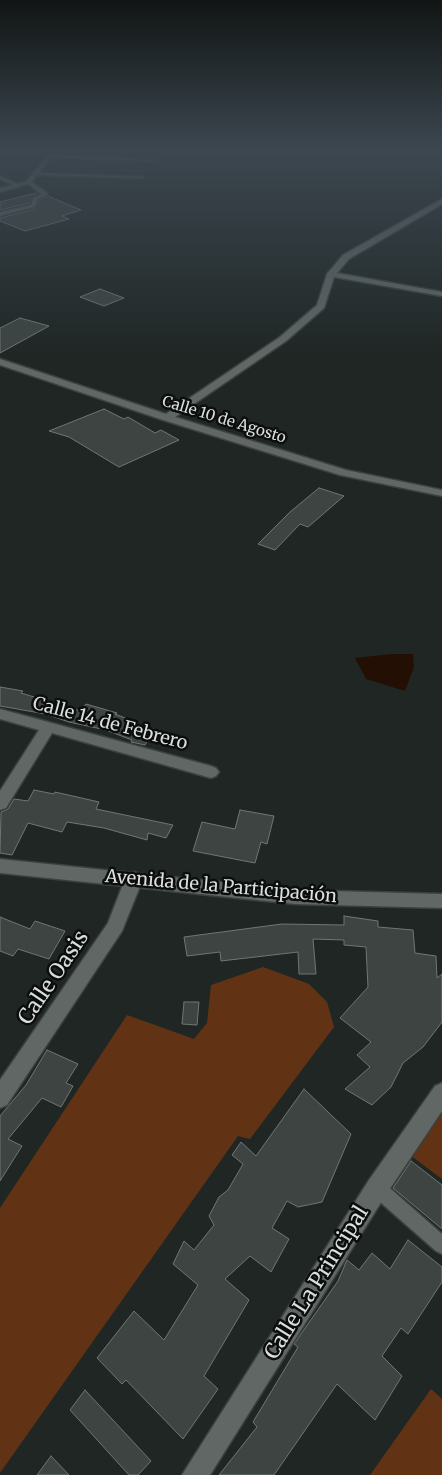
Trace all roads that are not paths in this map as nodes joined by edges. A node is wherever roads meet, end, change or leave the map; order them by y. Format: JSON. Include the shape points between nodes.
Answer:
{"nodes":[{"id":1,"x":412,"y":219,"type":"edge"},
{"id":2,"x":331,"y":274,"type":"junction"},
{"id":3,"x":442,"y":294,"type":"edge"},
{"id":4,"x":0,"y":362,"type":"edge"},
{"id":5,"x":167,"y":418,"type":"junction"},
{"id":6,"x":442,"y":493,"type":"edge"},
{"id":7,"x":0,"y":714,"type":"edge"},
{"id":8,"x":48,"y":726,"type":"junction"},
{"id":9,"x":211,"y":772,"type":"dead end"},
{"id":10,"x":0,"y":804,"type":"edge"},
{"id":11,"x":0,"y":866,"type":"edge"},
{"id":12,"x":134,"y":879,"type":"junction"},
{"id":13,"x":442,"y":901,"type":"edge"},
{"id":14,"x":442,"y":1093,"type":"edge"},
{"id":15,"x":0,"y":1098,"type":"edge"},
{"id":16,"x":377,"y":1188,"type":"junction"},
{"id":17,"x":442,"y":1245,"type":"edge"},
{"id":18,"x":195,"y":1475,"type":"edge"}],
"edges":[{"from":1,"to":2,"type":"street","via":[[346,256]]},
{"from":2,"to":3,"type":"street"},
{"from":2,"to":5,"type":"street","via":[[321,306],[283,339]]},
{"from":4,"to":5,"type":"street","name":"Calle 10 de Agosto"},
{"from":5,"to":6,"type":"street","name":"Calle 10 de Agosto","via":[[344,473]]},
{"from":7,"to":8,"type":"street","name":"Calle 14 de Febrero"},
{"from":8,"to":9,"type":"street","name":"Calle 14 de Febrero"},
{"from":8,"to":10,"type":"street"},
{"from":11,"to":12,"type":"street","name":"Avenida de la Participación"},
{"from":12,"to":13,"type":"street","name":"Avenida de la Participación","via":[[295,897]]},
{"from":12,"to":15,"type":"street","name":"Calle Oasis","via":[[116,926]]},
{"from":14,"to":16,"type":"street","name":"Calle La Principal"},
{"from":16,"to":17,"type":"lane"},
{"from":16,"to":18,"type":"street","name":"Calle La Principal"}]}
